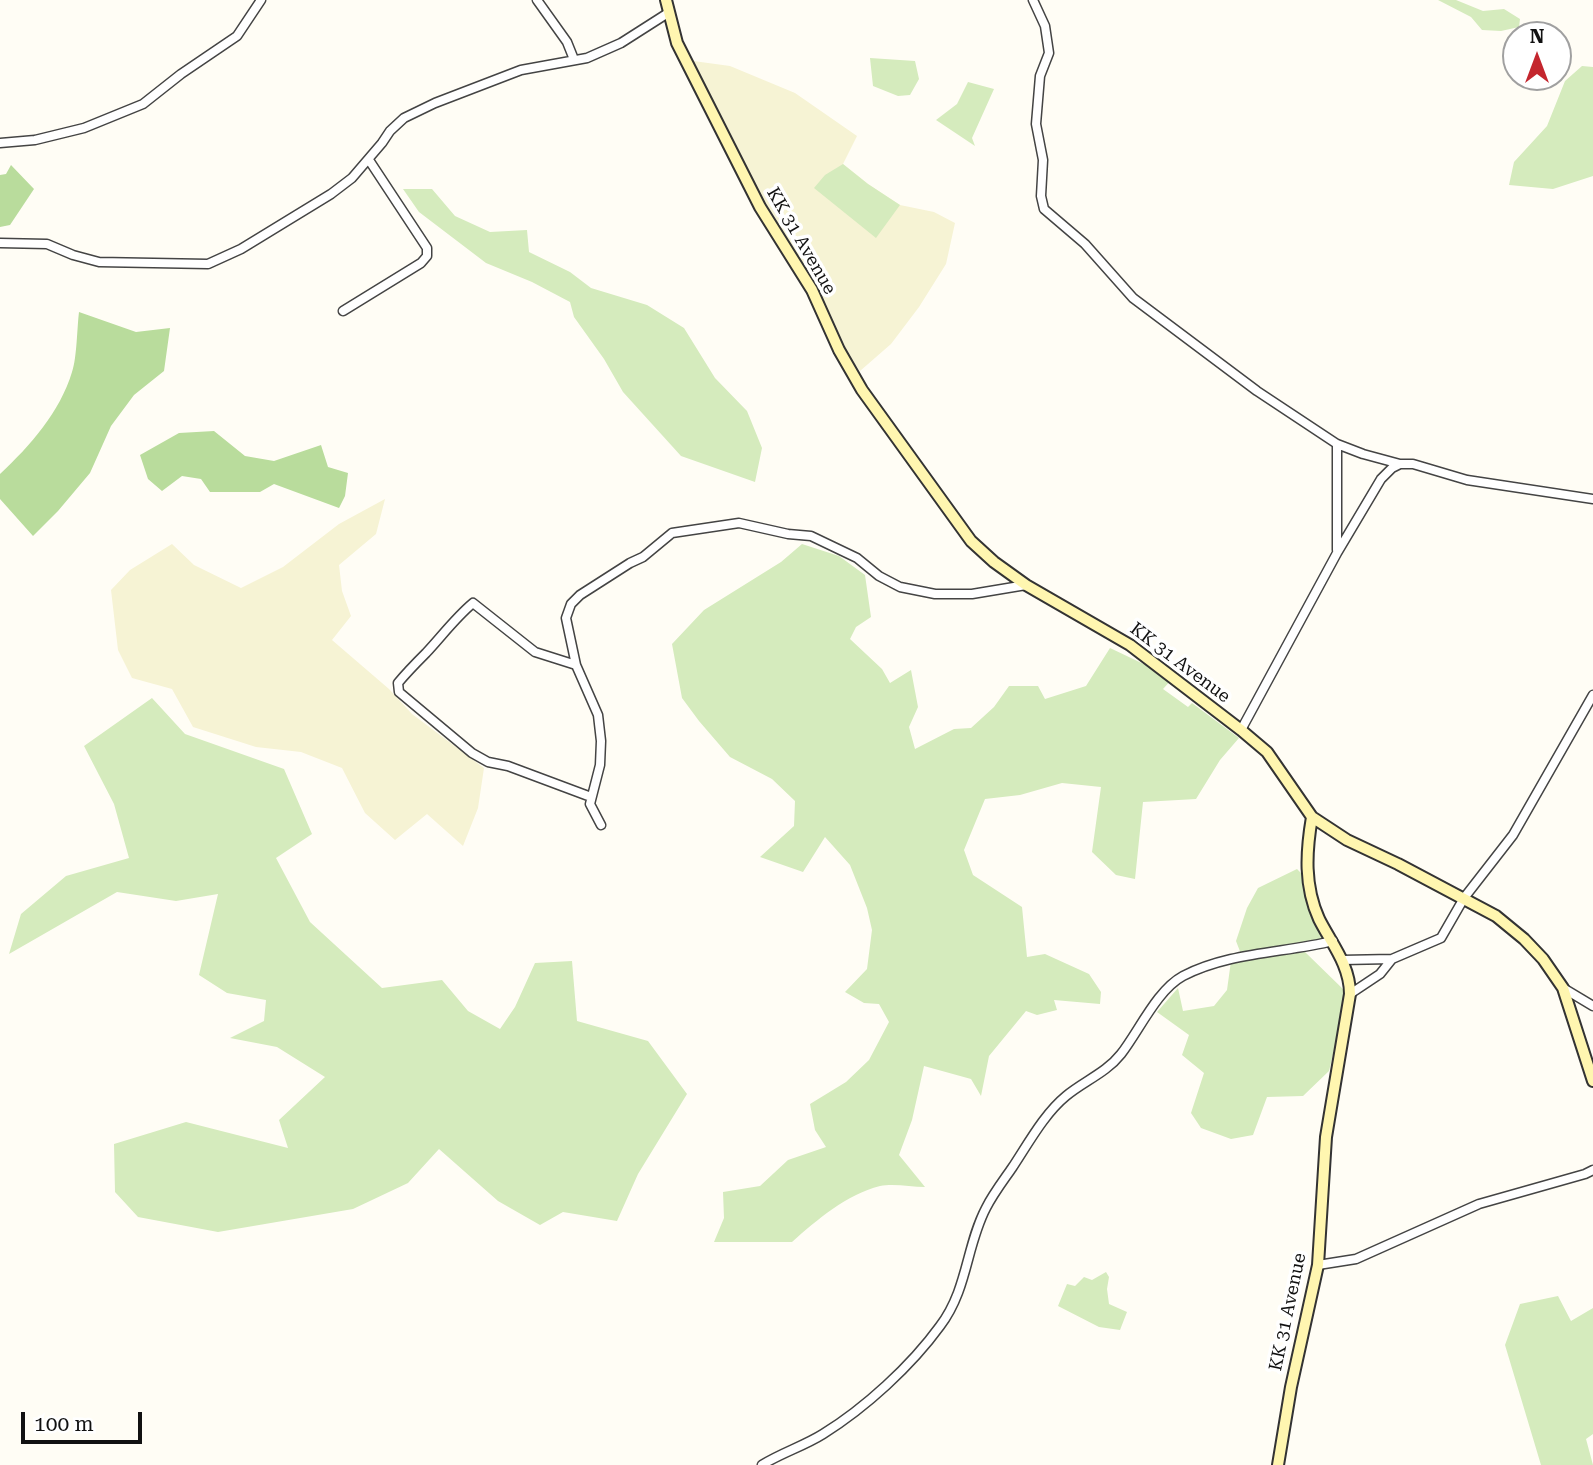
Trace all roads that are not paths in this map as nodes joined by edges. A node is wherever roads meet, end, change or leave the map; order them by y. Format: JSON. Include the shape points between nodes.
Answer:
{"nodes":[{"id":1,"x":261,"y":0,"type":"edge"},
{"id":2,"x":537,"y":0,"type":"edge"},
{"id":3,"x":666,"y":0,"type":"edge"},
{"id":4,"x":1032,"y":0,"type":"edge"},
{"id":5,"x":668,"y":13,"type":"junction"},
{"id":6,"x":573,"y":57,"type":"dead end"},
{"id":7,"x":0,"y":143,"type":"edge"},
{"id":8,"x":369,"y":160,"type":"junction"},
{"id":9,"x":0,"y":243,"type":"edge"},
{"id":10,"x":343,"y":311,"type":"dead end"},
{"id":11,"x":1337,"y":444,"type":"junction"},
{"id":12,"x":1400,"y":464,"type":"junction"},
{"id":13,"x":1593,"y":499,"type":"edge"},
{"id":14,"x":1337,"y":553,"type":"junction"},
{"id":15,"x":1026,"y":585,"type":"junction"},
{"id":16,"x":576,"y":665,"type":"junction"},
{"id":17,"x":1593,"y":695,"type":"edge"},
{"id":18,"x":1241,"y":730,"type":"junction"},
{"id":19,"x":592,"y":797,"type":"junction"},
{"id":20,"x":1312,"y":817,"type":"junction"},
{"id":21,"x":601,"y":825,"type":"dead end"},
{"id":22,"x":1464,"y":898,"type":"junction"},
{"id":23,"x":1333,"y":941,"type":"junction"},
{"id":24,"x":1392,"y":959,"type":"junction"},
{"id":25,"x":1342,"y":960,"type":"junction"},
{"id":26,"x":1563,"y":988,"type":"junction"},
{"id":27,"x":1350,"y":994,"type":"junction"},
{"id":28,"x":1593,"y":1006,"type":"edge"},
{"id":29,"x":1593,"y":1081,"type":"edge"},
{"id":30,"x":1593,"y":1170,"type":"edge"},
{"id":31,"x":1318,"y":1265,"type":"junction"},
{"id":32,"x":762,"y":1465,"type":"edge"},
{"id":33,"x":1278,"y":1465,"type":"edge"}],
"edges":[{"from":1,"to":7,"type":"street","via":[[237,36],[143,104],[84,128]]},
{"from":2,"to":6,"type":"street"},
{"from":3,"to":5,"type":"main road","name":"KK 31 Avenue"},
{"from":4,"to":11,"type":"street","via":[[1045,26],[1049,53],[1040,76],[1036,124],[1043,160],[1044,209],[1159,320]]},
{"from":5,"to":8,"type":"street","via":[[587,58],[521,70],[404,118]]},
{"from":5,"to":15,"type":"main road","name":"KK 31 Avenue","via":[[677,43],[760,207],[813,290],[862,390],[971,541]]},
{"from":8,"to":9,"type":"street","via":[[322,200],[208,264],[99,262],[47,244]]},
{"from":8,"to":10,"type":"street","via":[[428,248],[428,256]]},
{"from":11,"to":12,"type":"street"},
{"from":11,"to":14,"type":"street"},
{"from":12,"to":13,"type":"street","via":[[1467,480]]},
{"from":12,"to":14,"type":"street","via":[[1381,479]]},
{"from":14,"to":18,"type":"street"},
{"from":15,"to":16,"type":"street","via":[[972,594],[935,594],[900,587],[857,558],[811,536],[739,523],[682,530],[571,604],[566,618]]},
{"from":15,"to":18,"type":"main road","name":"KK 31 Avenue","via":[[1130,645]]},
{"from":16,"to":19,"type":"street","via":[[598,715],[600,765]]},
{"from":16,"to":19,"type":"street","via":[[535,652],[473,603],[398,683],[399,692],[488,762]]},
{"from":17,"to":22,"type":"street","via":[[1513,835]]},
{"from":18,"to":20,"type":"main road","name":"KK 31 Avenue","via":[[1267,752]]},
{"from":19,"to":21,"type":"street","via":[[590,804]]},
{"from":20,"to":22,"type":"main road","via":[[1347,840]]},
{"from":20,"to":23,"type":"main road","name":"KK 31 Avenue","via":[[1306,872],[1319,918]]},
{"from":22,"to":24,"type":"street","via":[[1441,938]]},
{"from":22,"to":26,"type":"main road","via":[[1524,939]]},
{"from":23,"to":25,"type":"main road","name":"KK 31 Avenue"},
{"from":23,"to":32,"type":"street","via":[[1222,962],[1172,984],[1108,1069],[1066,1096],[1036,1131],[986,1208],[955,1301],[919,1353],[839,1424]]},
{"from":24,"to":25,"type":"street"},
{"from":24,"to":27,"type":"street","via":[[1380,974]]},
{"from":25,"to":27,"type":"main road","name":"KK 31 Avenue"},
{"from":26,"to":28,"type":"street"},
{"from":26,"to":29,"type":"main road"},
{"from":27,"to":31,"type":"main road","name":"KK 31 Avenue","via":[[1326,1137]]},
{"from":30,"to":31,"type":"street","via":[[1479,1204],[1356,1259]]},
{"from":31,"to":33,"type":"main road","name":"KK 31 Avenue"}]}
